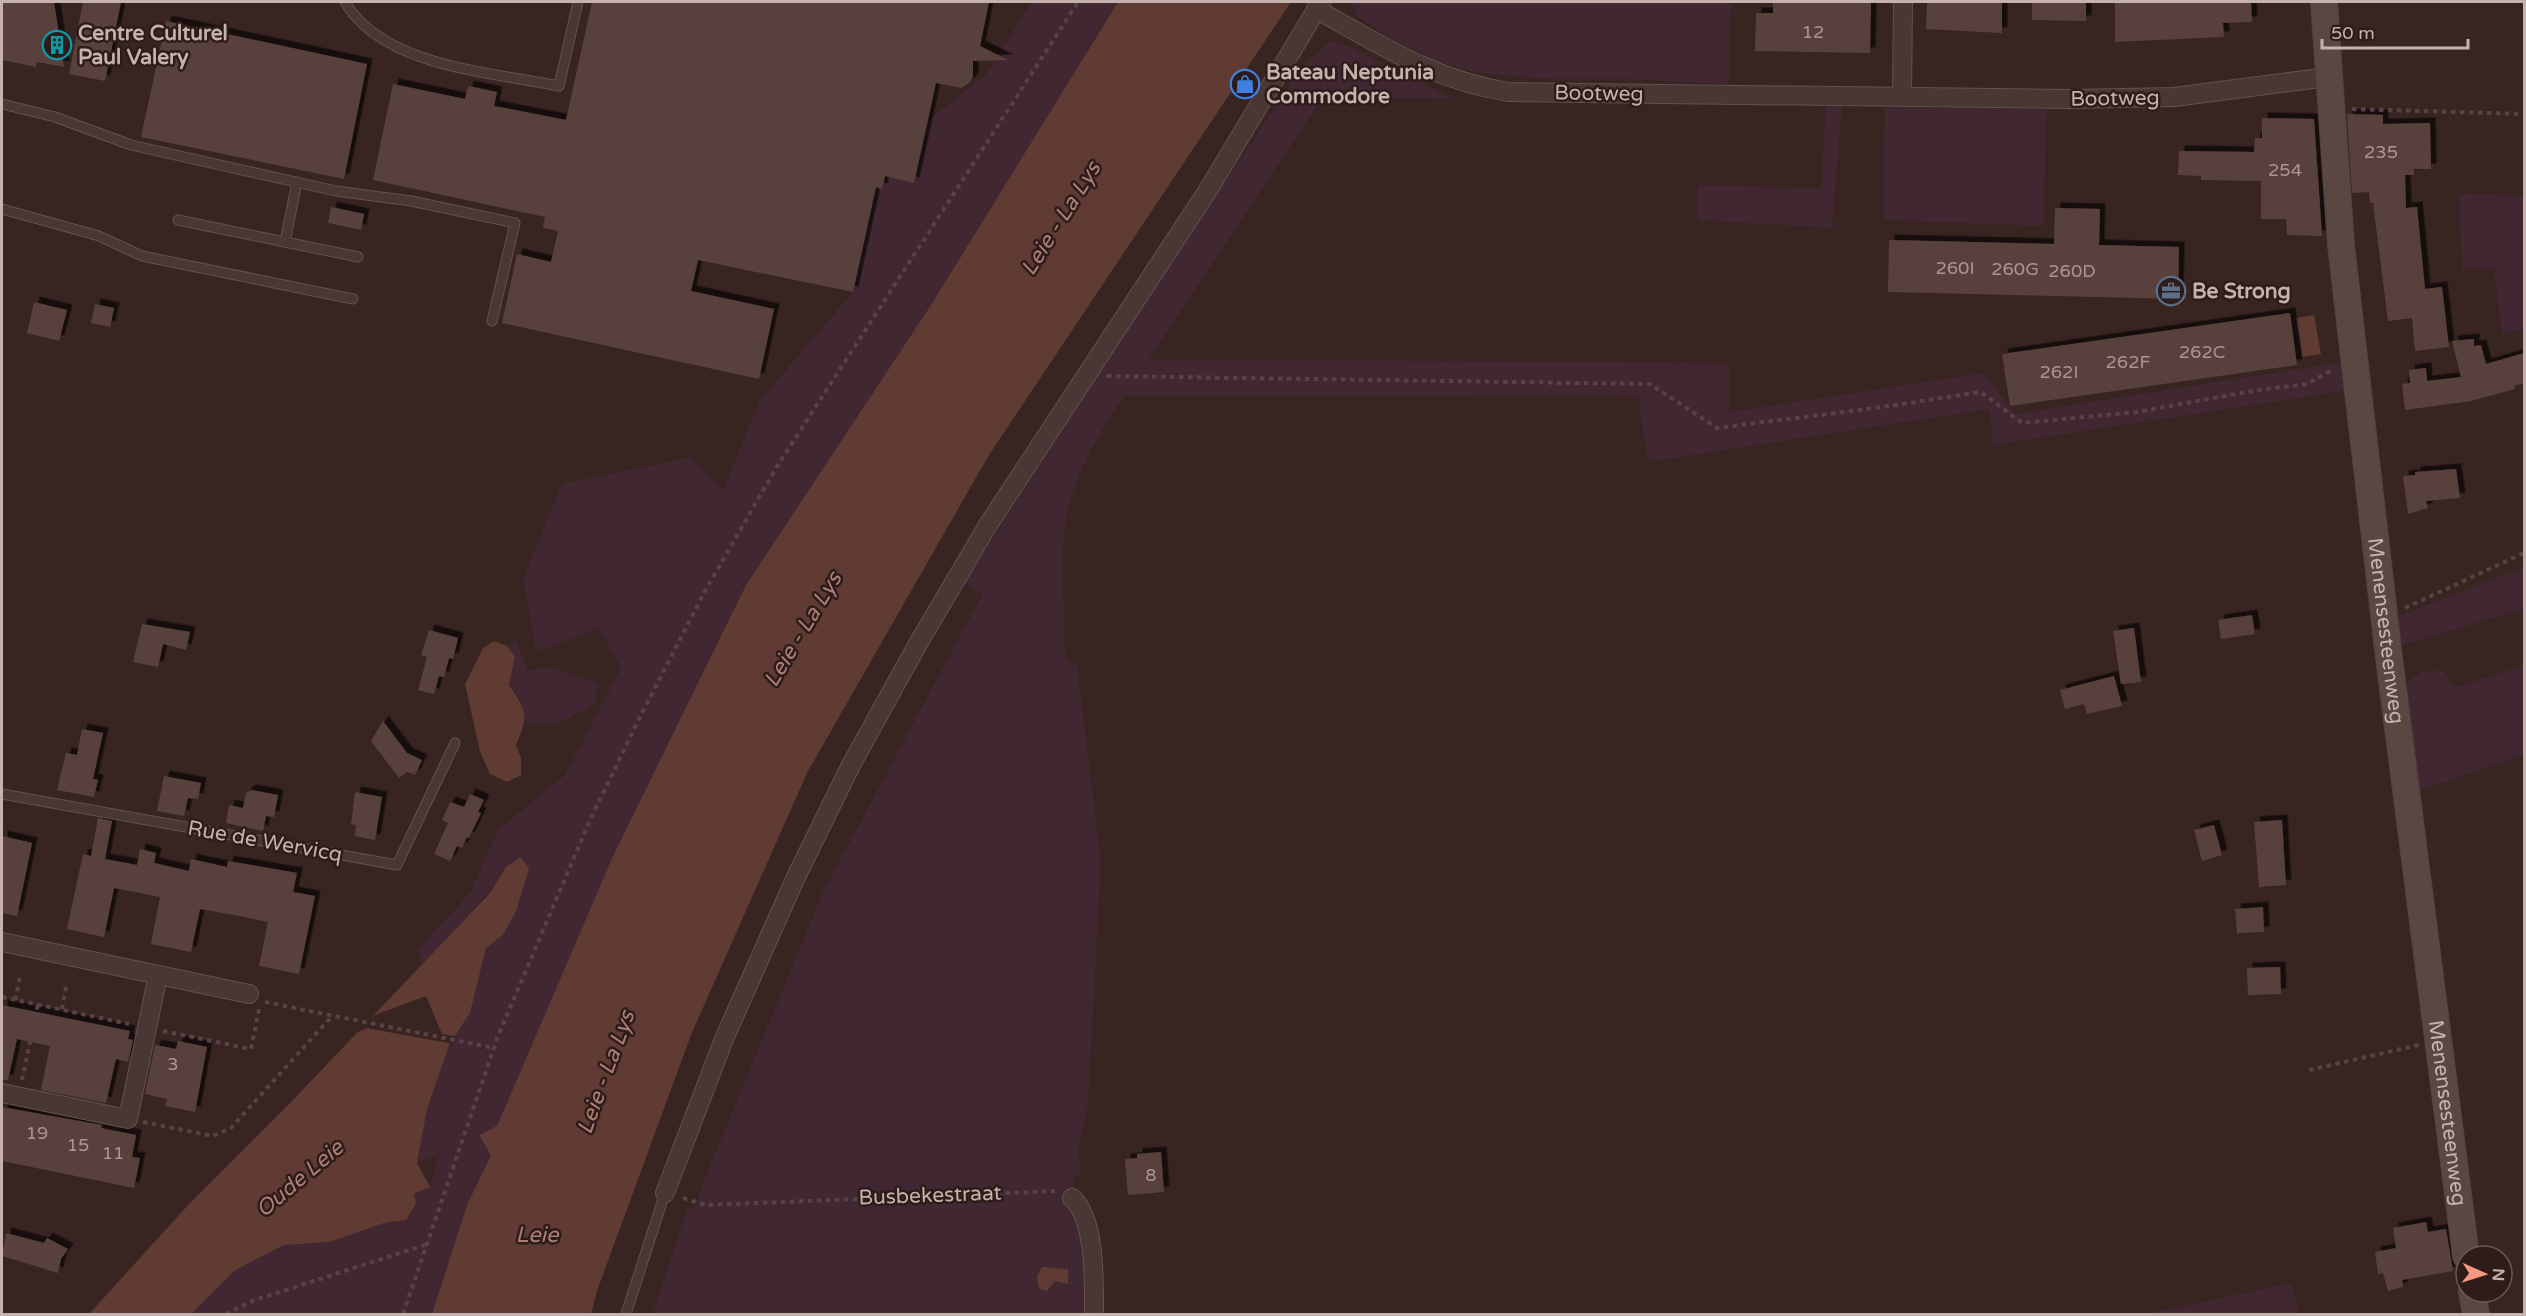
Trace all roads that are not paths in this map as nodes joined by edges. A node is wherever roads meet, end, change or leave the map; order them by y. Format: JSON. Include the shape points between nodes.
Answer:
{"nodes":[{"id":1,"x":345,"y":2,"type":"edge"},
{"id":2,"x":578,"y":2,"type":"edge"},
{"id":3,"x":1903,"y":2,"type":"edge"},
{"id":4,"x":2324,"y":2,"type":"edge"},
{"id":5,"x":1318,"y":5,"type":"edge"},
{"id":6,"x":2328,"y":76,"type":"junction"},
{"id":7,"x":1902,"y":96,"type":"junction"},
{"id":8,"x":2,"y":104,"type":"edge"},
{"id":9,"x":297,"y":182,"type":"junction"},
{"id":10,"x":2,"y":209,"type":"edge"},
{"id":11,"x":178,"y":220,"type":"dead end"},
{"id":12,"x":285,"y":242,"type":"junction"},
{"id":13,"x":358,"y":257,"type":"dead end"},
{"id":14,"x":353,"y":299,"type":"dead end"},
{"id":15,"x":492,"y":321,"type":"dead end"},
{"id":16,"x":455,"y":743,"type":"dead end"},
{"id":17,"x":2,"y":794,"type":"edge"},
{"id":18,"x":2,"y":942,"type":"edge"},
{"id":19,"x":158,"y":975,"type":"junction"},
{"id":20,"x":249,"y":994,"type":"dead end"},
{"id":21,"x":10,"y":1095,"type":"edge"},
{"id":22,"x":665,"y":1193,"type":"joint"},
{"id":23,"x":1072,"y":1198,"type":"road end"},
{"id":24,"x":2464,"y":1244,"type":"edge"},
{"id":25,"x":626,"y":1314,"type":"edge"},
{"id":26,"x":1094,"y":1314,"type":"edge"}],
"edges":[{"from":1,"to":2,"type":"lane","via":[[376,36],[409,54],[559,86]]},
{"from":3,"to":7,"type":"street"},
{"from":4,"to":6,"type":"street","name":"Menensesteenweg"},
{"from":5,"to":7,"type":"street","name":"Bootweg","via":[[1427,70],[1472,86],[1508,92]]},
{"from":5,"to":22,"type":"street","via":[[1210,186],[988,525],[851,765],[724,1039]]},
{"from":6,"to":7,"type":"street","name":"Bootweg","via":[[2174,97]]},
{"from":6,"to":24,"type":"street","name":"Menensesteenweg","via":[[2341,245]]},
{"from":8,"to":9,"type":"lane","via":[[55,117],[131,145]]},
{"from":9,"to":12,"type":"lane"},
{"from":9,"to":15,"type":"lane","via":[[515,223]]},
{"from":10,"to":14,"type":"lane","via":[[99,236],[142,256]]},
{"from":11,"to":12,"type":"lane"},
{"from":12,"to":13,"type":"lane"},
{"from":16,"to":17,"type":"lane","name":"Rue de Wervicq","via":[[397,865]]},
{"from":18,"to":19,"type":"street"},
{"from":19,"to":20,"type":"street"},
{"from":19,"to":21,"type":"street","via":[[128,1119]]},
{"from":22,"to":25,"type":"lane"},
{"from":23,"to":26,"type":"street","via":[[1080,1204],[1087,1219]]}]}
